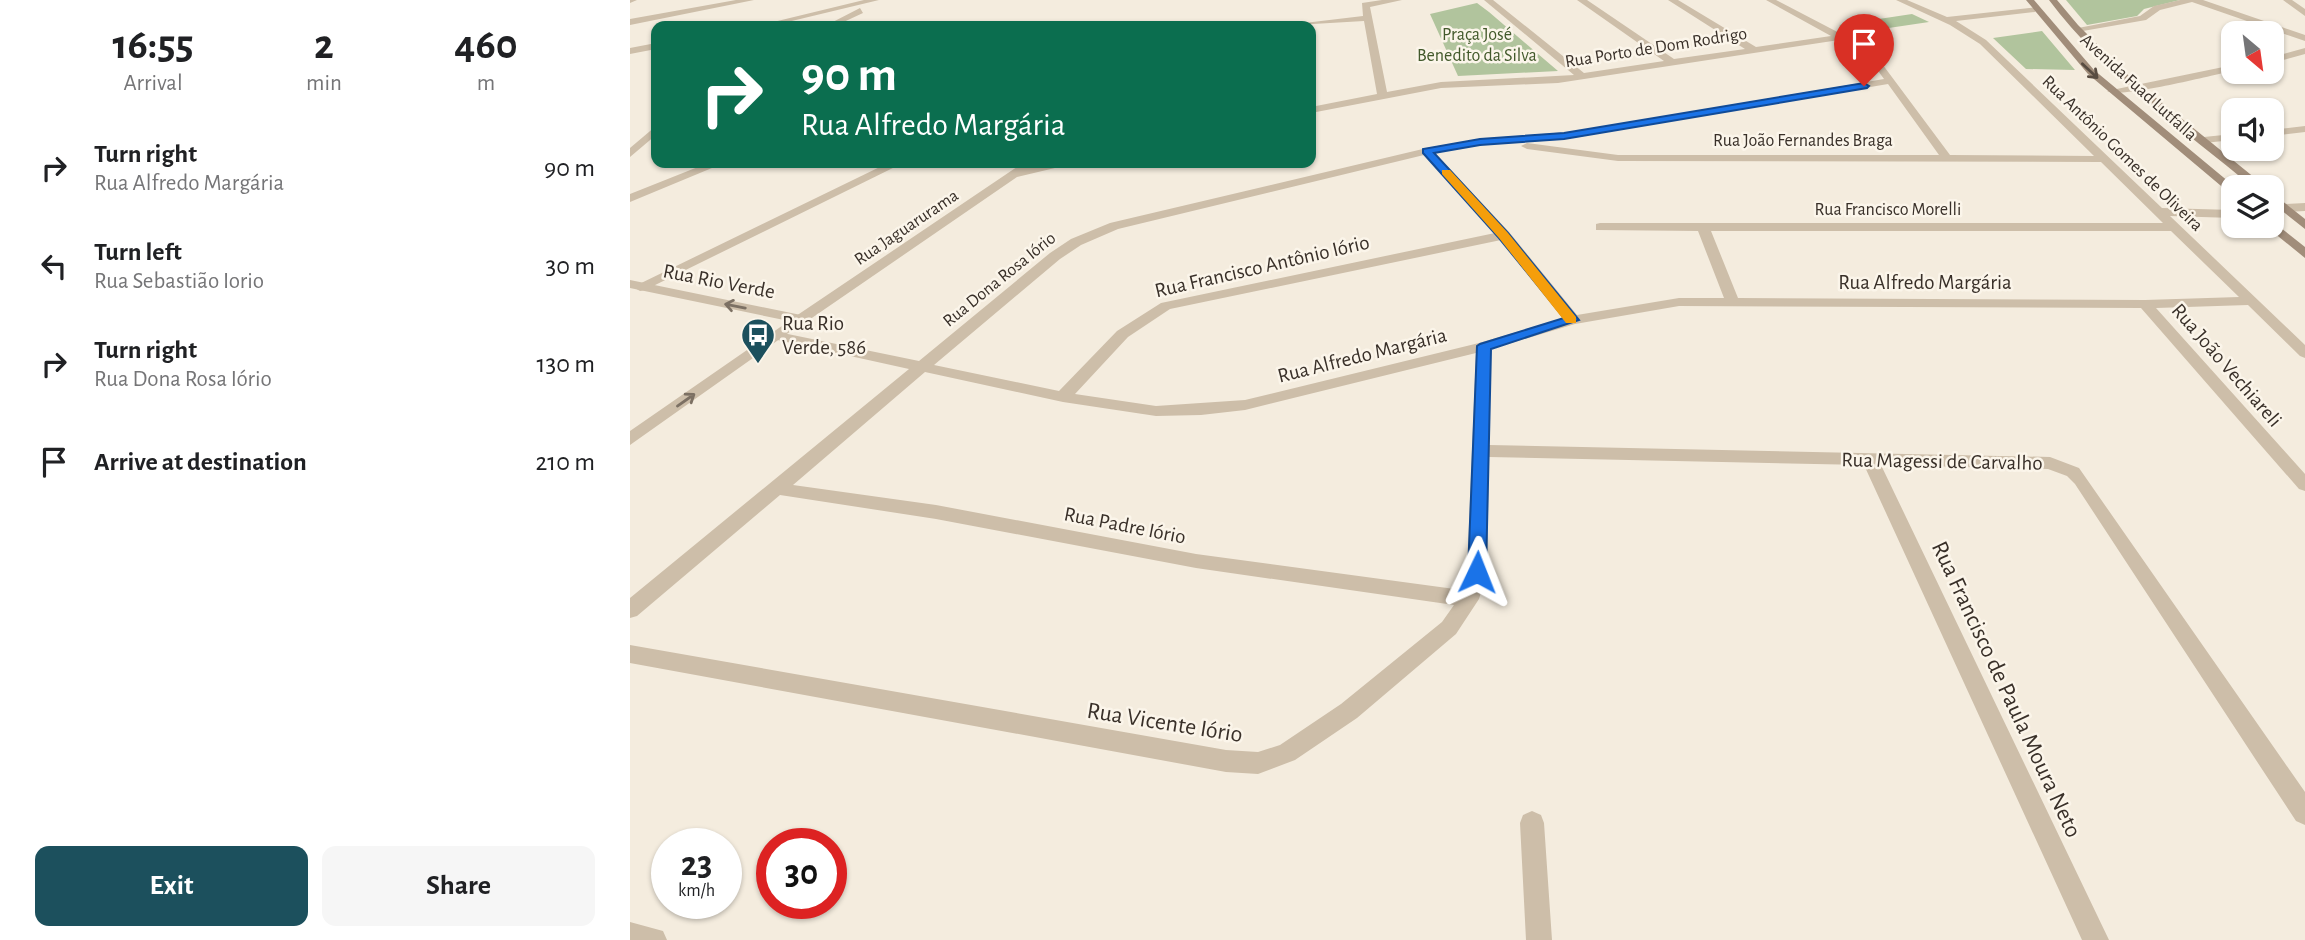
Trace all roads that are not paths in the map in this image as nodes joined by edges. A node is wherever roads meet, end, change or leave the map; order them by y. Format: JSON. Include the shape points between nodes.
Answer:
{"nodes":[{"id":1,"x":750,"y":0,"type":"edge"},
{"id":2,"x":875,"y":0,"type":"edge"},
{"id":3,"x":881,"y":0,"type":"edge"},
{"id":4,"x":1398,"y":0,"type":"edge"},
{"id":5,"x":1488,"y":0,"type":"edge"},
{"id":6,"x":1581,"y":0,"type":"edge"},
{"id":7,"x":1672,"y":0,"type":"edge"},
{"id":8,"x":1770,"y":0,"type":"edge"},
{"id":9,"x":1900,"y":0,"type":"edge"},
{"id":10,"x":2053,"y":0,"type":"edge"},
{"id":11,"x":2192,"y":0,"type":"edge"},
{"id":12,"x":2287,"y":0,"type":"edge"},
{"id":13,"x":2033,"y":5,"type":"edge"},
{"id":14,"x":831,"y":10,"type":"junction"},
{"id":15,"x":2305,"y":13,"type":"edge"},
{"id":16,"x":1368,"y":18,"type":"junction"},
{"id":17,"x":842,"y":19,"type":"junction"},
{"id":18,"x":1947,"y":20,"type":"junction"},
{"id":19,"x":783,"y":21,"type":"edge"},
{"id":20,"x":838,"y":21,"type":"edge"},
{"id":21,"x":630,"y":22,"type":"edge"},
{"id":22,"x":1316,"y":23,"type":"edge"},
{"id":23,"x":2077,"y":29,"type":"junction"},
{"id":24,"x":1840,"y":37,"type":"junction"},
{"id":25,"x":2305,"y":38,"type":"edge"},
{"id":26,"x":651,"y":47,"type":"edge"},
{"id":27,"x":1754,"y":50,"type":"junction"},
{"id":28,"x":630,"y":51,"type":"edge"},
{"id":29,"x":2305,"y":51,"type":"edge"},
{"id":30,"x":2284,"y":57,"type":"edge"},
{"id":31,"x":2284,"y":60,"type":"edge"},
{"id":32,"x":1672,"y":62,"type":"junction"},
{"id":33,"x":2305,"y":65,"type":"edge"},
{"id":34,"x":2221,"y":71,"type":"edge"},
{"id":35,"x":1582,"y":76,"type":"junction"},
{"id":36,"x":1890,"y":81,"type":"junction"},
{"id":37,"x":2138,"y":88,"type":"junction"},
{"id":38,"x":2112,"y":91,"type":"junction"},
{"id":39,"x":1382,"y":95,"type":"junction"},
{"id":40,"x":1316,"y":109,"type":"edge"},
{"id":41,"x":2305,"y":129,"type":"edge"},
{"id":42,"x":2284,"y":132,"type":"edge"},
{"id":43,"x":651,"y":134,"type":"edge"},
{"id":44,"x":2221,"y":138,"type":"edge"},
{"id":45,"x":2204,"y":140,"type":"junction"},
{"id":46,"x":1507,"y":141,"type":"junction"},
{"id":47,"x":1427,"y":151,"type":"junction"},
{"id":48,"x":630,"y":154,"type":"edge"},
{"id":49,"x":1946,"y":157,"type":"junction"},
{"id":50,"x":2101,"y":159,"type":"junction"},
{"id":51,"x":705,"y":168,"type":"edge"},
{"id":52,"x":886,"y":168,"type":"edge"},
{"id":53,"x":1023,"y":168,"type":"edge"},
{"id":54,"x":1045,"y":168,"type":"edge"},
{"id":55,"x":1014,"y":174,"type":"junction"},
{"id":56,"x":2246,"y":175,"type":"edge"},
{"id":57,"x":2221,"y":182,"type":"edge"},
{"id":58,"x":630,"y":198,"type":"edge"},
{"id":59,"x":2305,"y":207,"type":"edge"},
{"id":60,"x":2285,"y":208,"type":"joint"},
{"id":61,"x":2162,"y":212,"type":"junction"},
{"id":62,"x":2221,"y":214,"type":"edge"},
{"id":63,"x":2305,"y":225,"type":"edge"},
{"id":64,"x":1600,"y":227,"type":"dead end"},
{"id":65,"x":1703,"y":227,"type":"junction"},
{"id":66,"x":2176,"y":227,"type":"junction"},
{"id":67,"x":1503,"y":235,"type":"junction"},
{"id":68,"x":2284,"y":236,"type":"edge"},
{"id":69,"x":2305,"y":254,"type":"edge"},
{"id":70,"x":635,"y":285,"type":"edge"},
{"id":71,"x":2251,"y":301,"type":"junction"},
{"id":72,"x":1733,"y":302,"type":"junction"},
{"id":73,"x":2145,"y":304,"type":"junction"},
{"id":74,"x":802,"y":319,"type":"junction"},
{"id":75,"x":1573,"y":320,"type":"junction"},
{"id":76,"x":778,"y":336,"type":"junction"},
{"id":77,"x":1484,"y":346,"type":"junction"},
{"id":78,"x":2305,"y":354,"type":"edge"},
{"id":79,"x":922,"y":366,"type":"junction"},
{"id":80,"x":1063,"y":397,"type":"junction"},
{"id":81,"x":630,"y":439,"type":"edge"},
{"id":82,"x":1480,"y":451,"type":"junction"},
{"id":83,"x":1870,"y":460,"type":"junction"},
{"id":84,"x":2305,"y":485,"type":"edge"},
{"id":85,"x":773,"y":488,"type":"junction"},
{"id":86,"x":1469,"y":599,"type":"junction"},
{"id":87,"x":630,"y":610,"type":"edge"},
{"id":88,"x":630,"y":654,"type":"edge"},
{"id":89,"x":2305,"y":813,"type":"edge"},
{"id":90,"x":1532,"y":823,"type":"dead end"},
{"id":91,"x":630,"y":935,"type":"edge"},
{"id":92,"x":654,"y":940,"type":"edge"},
{"id":93,"x":1539,"y":940,"type":"edge"},
{"id":94,"x":2096,"y":940,"type":"edge"}],
"edges":[{"from":1,"to":21,"type":"street"},
{"from":2,"to":14,"type":"street"},
{"from":3,"to":17,"type":"street"},
{"from":4,"to":16,"type":"street","via":[[1366,3]]},
{"from":5,"to":35,"type":"street"},
{"from":6,"to":32,"type":"street"},
{"from":7,"to":27,"type":"street"},
{"from":8,"to":24,"type":"street"},
{"from":9,"to":18,"type":"street","name":"Rua Antônio Gomes de Oliveira"},
{"from":10,"to":23,"type":"main road","name":"Avenida Fuad Lutfalla"},
{"from":11,"to":23,"type":"street","via":[[2157,8],[2143,18]]},
{"from":11,"to":25,"type":"street"},
{"from":12,"to":15,"type":"street"},
{"from":13,"to":18,"type":"street"},
{"from":13,"to":38,"type":"main road","name":"Avenida Fuad Lutfalla","one_way":true,"via":[[2075,56]]},
{"from":14,"to":17,"type":"street","via":[[849,11]]},
{"from":14,"to":19,"type":"street"},
{"from":16,"to":22,"type":"street"},
{"from":16,"to":39,"type":"street"},
{"from":17,"to":20,"type":"street"},
{"from":18,"to":50,"type":"street","name":"Rua Antônio Gomes de Oliveira","via":[[1983,42]]},
{"from":23,"to":37,"type":"main road","name":"Avenida Fuad Lutfalla"},
{"from":24,"to":27,"type":"street","name":"Rua Porto de Dom Rodrigo"},
{"from":24,"to":36,"type":"street","via":[[1874,58]]},
{"from":26,"to":28,"type":"street"},
{"from":27,"to":32,"type":"street","name":"Rua Porto de Dom Rodrigo"},
{"from":29,"to":30,"type":"street"},
{"from":31,"to":33,"type":"street"},
{"from":32,"to":35,"type":"street","name":"Rua Porto de Dom Rodrigo"},
{"from":34,"to":37,"type":"street"},
{"from":35,"to":39,"type":"street","name":"Rua Porto de Dom Rodrigo","via":[[1441,85]]},
{"from":36,"to":46,"type":"street","name":"Rua Dona Rosa Iório","via":[[1578,134]]},
{"from":36,"to":49,"type":"street"},
{"from":37,"to":38,"type":"street"},
{"from":37,"to":45,"type":"main road","name":"Avenida Fuad Lutfalla"},
{"from":38,"to":57,"type":"main road","name":"Avenida Fuad Lutfalla"},
{"from":39,"to":40,"type":"street","name":"Rua Porto de Dom Rodrigo"},
{"from":41,"to":42,"type":"street"},
{"from":43,"to":48,"type":"street"},
{"from":44,"to":45,"type":"street"},
{"from":45,"to":56,"type":"main road","name":"Avenida Fuad Lutfalla"},
{"from":46,"to":47,"type":"street","name":"Rua Dona Rosa Iório"},
{"from":46,"to":49,"type":"street","name":"Rua João Fernandes Braga","via":[[1618,158]]},
{"from":47,"to":67,"type":"street"},
{"from":47,"to":79,"type":"street","name":"Rua Dona Rosa Iório","via":[[1144,217],[1076,242]]},
{"from":49,"to":50,"type":"street","name":"Rua João Fernandes Braga"},
{"from":50,"to":61,"type":"street","name":"Rua Antônio Gomes de Oliveira"},
{"from":51,"to":58,"type":"street"},
{"from":52,"to":70,"type":"street"},
{"from":53,"to":55,"type":"street","name":"Rua Jaguarurama"},
{"from":54,"to":55,"type":"street"},
{"from":55,"to":74,"type":"street","name":"Rua Jaguarurama"},
{"from":59,"to":60,"type":"street"},
{"from":60,"to":63,"type":"main road"},
{"from":61,"to":62,"type":"street"},
{"from":61,"to":66,"type":"street","name":"Rua Antônio Gomes de Oliveira"},
{"from":64,"to":65,"type":"street","name":"Rua Francisco Morelli"},
{"from":65,"to":66,"type":"street","name":"Rua Francisco Morelli"},
{"from":65,"to":72,"type":"street"},
{"from":66,"to":71,"type":"street","name":"Rua Antônio Gomes de Oliveira"},
{"from":67,"to":75,"type":"street"},
{"from":67,"to":80,"type":"street","name":"Rua Francisco Antônio Iório","via":[[1166,306],[1126,328]]},
{"from":68,"to":69,"type":"main road"},
{"from":74,"to":70,"type":"street","name":"Rua Rio Verde","one_way":true},
{"from":71,"to":73,"type":"street","name":"Rua Alfredo Margária"},
{"from":71,"to":78,"type":"street","name":"Rua Antônio Gomes de Oliveira"},
{"from":72,"to":73,"type":"street","name":"Rua Alfredo Margária"},
{"from":72,"to":75,"type":"street","name":"Rua Alfredo Margária","via":[[1679,302]]},
{"from":73,"to":84,"type":"street","name":"Rua João Vechiareli"},
{"from":74,"to":76,"type":"street","name":"Rua Rio Verde"},
{"from":75,"to":77,"type":"street","name":"Rua Alfredo Margária"},
{"from":76,"to":79,"type":"street","name":"Rua Alfredo Margária"},
{"from":81,"to":76,"type":"street","name":"Rua Rio Verde","one_way":true},
{"from":77,"to":80,"type":"street","name":"Rua Alfredo Margária","via":[[1245,405],[1156,411]]},
{"from":77,"to":82,"type":"street","name":"Rua Vicente Iório"},
{"from":79,"to":80,"type":"street","name":"Rua Alfredo Margária"},
{"from":79,"to":85,"type":"street","name":"Rua Dona Rosa Iório"},
{"from":82,"to":83,"type":"street","name":"Rua Magessi de Carvalho"},
{"from":82,"to":86,"type":"street","name":"Rua Vicente Iório","via":[[1477,572]]},
{"from":83,"to":89,"type":"street","name":"Rua Magessi de Carvalho","via":[[2050,463],[2073,472]]},
{"from":83,"to":94,"type":"street","name":"Rua Francisco de Paula Moura Neto"},
{"from":85,"to":86,"type":"street","name":"Rua Padre Iório","via":[[936,512],[1196,561]]},
{"from":85,"to":87,"type":"street","name":"Rua Dona Rosa Iório"},
{"from":86,"to":88,"type":"street","name":"Rua Vicente Iório","via":[[1449,628],[1349,711],[1287,753],[1258,763],[1226,761]]},
{"from":90,"to":93,"type":"street"},
{"from":91,"to":92,"type":"street"}]}
